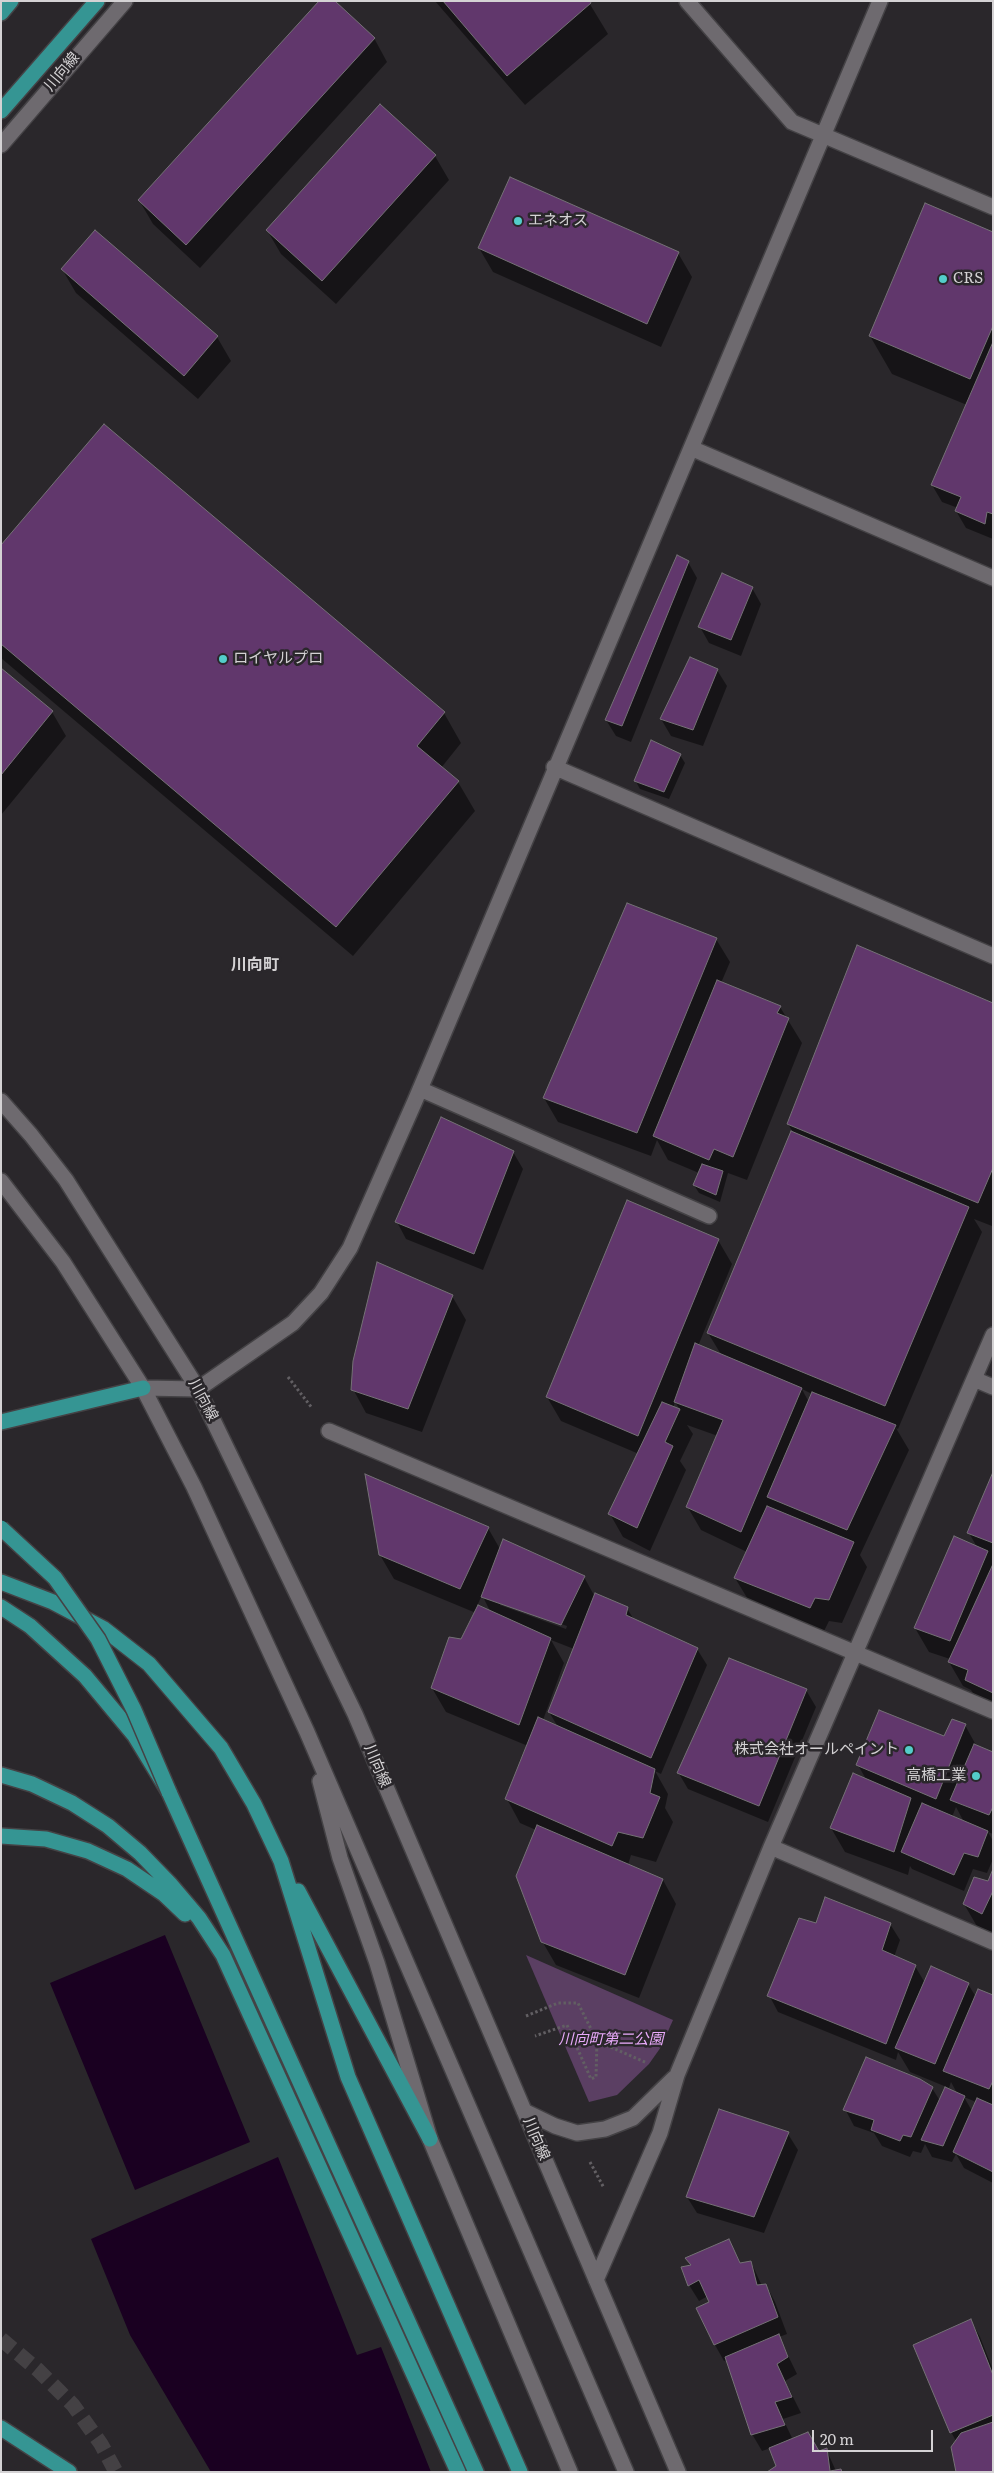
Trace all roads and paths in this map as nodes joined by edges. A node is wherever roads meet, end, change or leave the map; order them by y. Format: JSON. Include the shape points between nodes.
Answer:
{"nodes":[{"id":1,"x":11,"y":1,"type":"edge"},
{"id":2,"x":97,"y":1,"type":"edge"},
{"id":3,"x":125,"y":1,"type":"edge"},
{"id":4,"x":687,"y":1,"type":"edge"},
{"id":5,"x":880,"y":1,"type":"edge"},
{"id":6,"x":1,"y":13,"type":"edge"},
{"id":7,"x":1,"y":111,"type":"edge"},
{"id":8,"x":823,"y":136,"type":"junction"},
{"id":9,"x":1,"y":144,"type":"edge"},
{"id":10,"x":993,"y":207,"type":"edge"},
{"id":11,"x":690,"y":448,"type":"junction"},
{"id":12,"x":993,"y":578,"type":"edge"},
{"id":13,"x":554,"y":767,"type":"junction"},
{"id":14,"x":993,"y":956,"type":"edge"},
{"id":15,"x":420,"y":1089,"type":"junction"},
{"id":16,"x":1,"y":1101,"type":"edge"},
{"id":17,"x":1,"y":1181,"type":"edge"},
{"id":18,"x":709,"y":1216,"type":"dead end"},
{"id":19,"x":993,"y":1335,"type":"edge"},
{"id":20,"x":288,"y":1377,"type":"dead end"},
{"id":21,"x":974,"y":1379,"type":"junction"},
{"id":22,"x":993,"y":1387,"type":"edge"},
{"id":23,"x":143,"y":1388,"type":"junction"},
{"id":24,"x":198,"y":1389,"type":"junction"},
{"id":25,"x":1,"y":1422,"type":"edge"},
{"id":26,"x":329,"y":1431,"type":"joint"},
{"id":27,"x":1,"y":1528,"type":"edge"},
{"id":28,"x":1,"y":1582,"type":"edge"},
{"id":29,"x":1,"y":1607,"type":"edge"},
{"id":30,"x":856,"y":1652,"type":"junction"},
{"id":31,"x":993,"y":1711,"type":"edge"},
{"id":32,"x":307,"y":1732,"type":"junction"},
{"id":33,"x":1,"y":1776,"type":"edge"},
{"id":34,"x":169,"y":1792,"type":"junction"},
{"id":35,"x":1,"y":1836,"type":"edge"},
{"id":36,"x":771,"y":1847,"type":"junction"},
{"id":37,"x":281,"y":1861,"type":"junction"},
{"id":38,"x":993,"y":1942,"type":"edge"},
{"id":39,"x":223,"y":1955,"type":"junction"},
{"id":40,"x":526,"y":2016,"type":"dead end"},
{"id":41,"x":535,"y":2036,"type":"dead end"},
{"id":42,"x":597,"y":2041,"type":"junction"},
{"id":43,"x":677,"y":2075,"type":"junction"},
{"id":44,"x":524,"y":2111,"type":"junction"},
{"id":45,"x":430,"y":2139,"type":"junction"},
{"id":46,"x":590,"y":2162,"type":"dead end"},
{"id":47,"x":608,"y":2196,"type":"dead end"},
{"id":48,"x":596,"y":2280,"type":"junction"},
{"id":49,"x":1,"y":2428,"type":"edge"},
{"id":50,"x":69,"y":2472,"type":"edge"},
{"id":51,"x":458,"y":2472,"type":"edge"},
{"id":52,"x":476,"y":2472,"type":"edge"},
{"id":53,"x":520,"y":2472,"type":"edge"},
{"id":54,"x":570,"y":2472,"type":"edge"},
{"id":55,"x":626,"y":2472,"type":"edge"},
{"id":56,"x":678,"y":2472,"type":"edge"}],
"edges":[{"from":1,"to":6,"type":"highway"},
{"from":2,"to":7,"type":"highway"},
{"from":3,"to":9,"type":"street","name":"川向線"},
{"from":4,"to":8,"type":"street","via":[[792,122]]},
{"from":5,"to":8,"type":"street"},
{"from":8,"to":10,"type":"street"},
{"from":8,"to":11,"type":"street"},
{"from":11,"to":12,"type":"street"},
{"from":11,"to":13,"type":"street"},
{"from":13,"to":14,"type":"street"},
{"from":13,"to":15,"type":"street"},
{"from":15,"to":18,"type":"street"},
{"from":15,"to":24,"type":"street","via":[[350,1248],[321,1293],[293,1323]]},
{"from":16,"to":24,"type":"street","name":"川向線","via":[[66,1180]]},
{"from":17,"to":23,"type":"street","via":[[63,1262]]},
{"from":19,"to":21,"type":"street"},
{"from":20,"to":26,"type":"path"},
{"from":21,"to":22,"type":"street"},
{"from":21,"to":30,"type":"street"},
{"from":23,"to":24,"type":"street"},
{"from":23,"to":25,"type":"highway"},
{"from":23,"to":32,"type":"street","via":[[194,1487]]},
{"from":24,"to":44,"type":"street","name":"川向線","via":[[355,1714]]},
{"from":26,"to":30,"type":"street"},
{"from":27,"to":34,"type":"highway","bridge":true,"via":[[54,1578],[98,1639],[134,1710]]},
{"from":28,"to":37,"type":"highway","via":[[53,1602],[104,1628],[149,1664],[221,1748],[254,1804]]},
{"from":29,"to":34,"type":"highway","bridge":true,"via":[[30,1626],[85,1676],[135,1736]]},
{"from":30,"to":31,"type":"street"},
{"from":30,"to":36,"type":"street"},
{"from":32,"to":45,"type":"street","via":[[340,1858],[377,1963]]},
{"from":32,"to":55,"type":"street"},
{"from":33,"to":39,"type":"highway","via":[[32,1784],[72,1803],[108,1826],[171,1885],[199,1918]]},
{"from":34,"to":52,"type":"highway"},
{"from":35,"to":39,"type":"highway","via":[[46,1839],[88,1851],[127,1870],[164,1894]]},
{"from":36,"to":38,"type":"street"},
{"from":36,"to":43,"type":"street"},
{"from":37,"to":45,"type":"highway"},
{"from":37,"to":53,"type":"highway","via":[[348,2078]]},
{"from":39,"to":51,"type":"highway"},
{"from":40,"to":42,"type":"path","via":[[558,2003],[578,2003]]},
{"from":41,"to":42,"type":"path","via":[[567,2025],[591,2079],[596,2077]]},
{"from":42,"to":43,"type":"path"},
{"from":43,"to":44,"type":"street","via":[[633,2118],[605,2129],[577,2133]]},
{"from":43,"to":48,"type":"street","via":[[660,2133]]},
{"from":44,"to":48,"type":"street","name":"川向線"},
{"from":45,"to":54,"type":"street"},
{"from":46,"to":47,"type":"path"},
{"from":48,"to":56,"type":"street","name":"川向線"},
{"from":49,"to":50,"type":"highway"}]}
